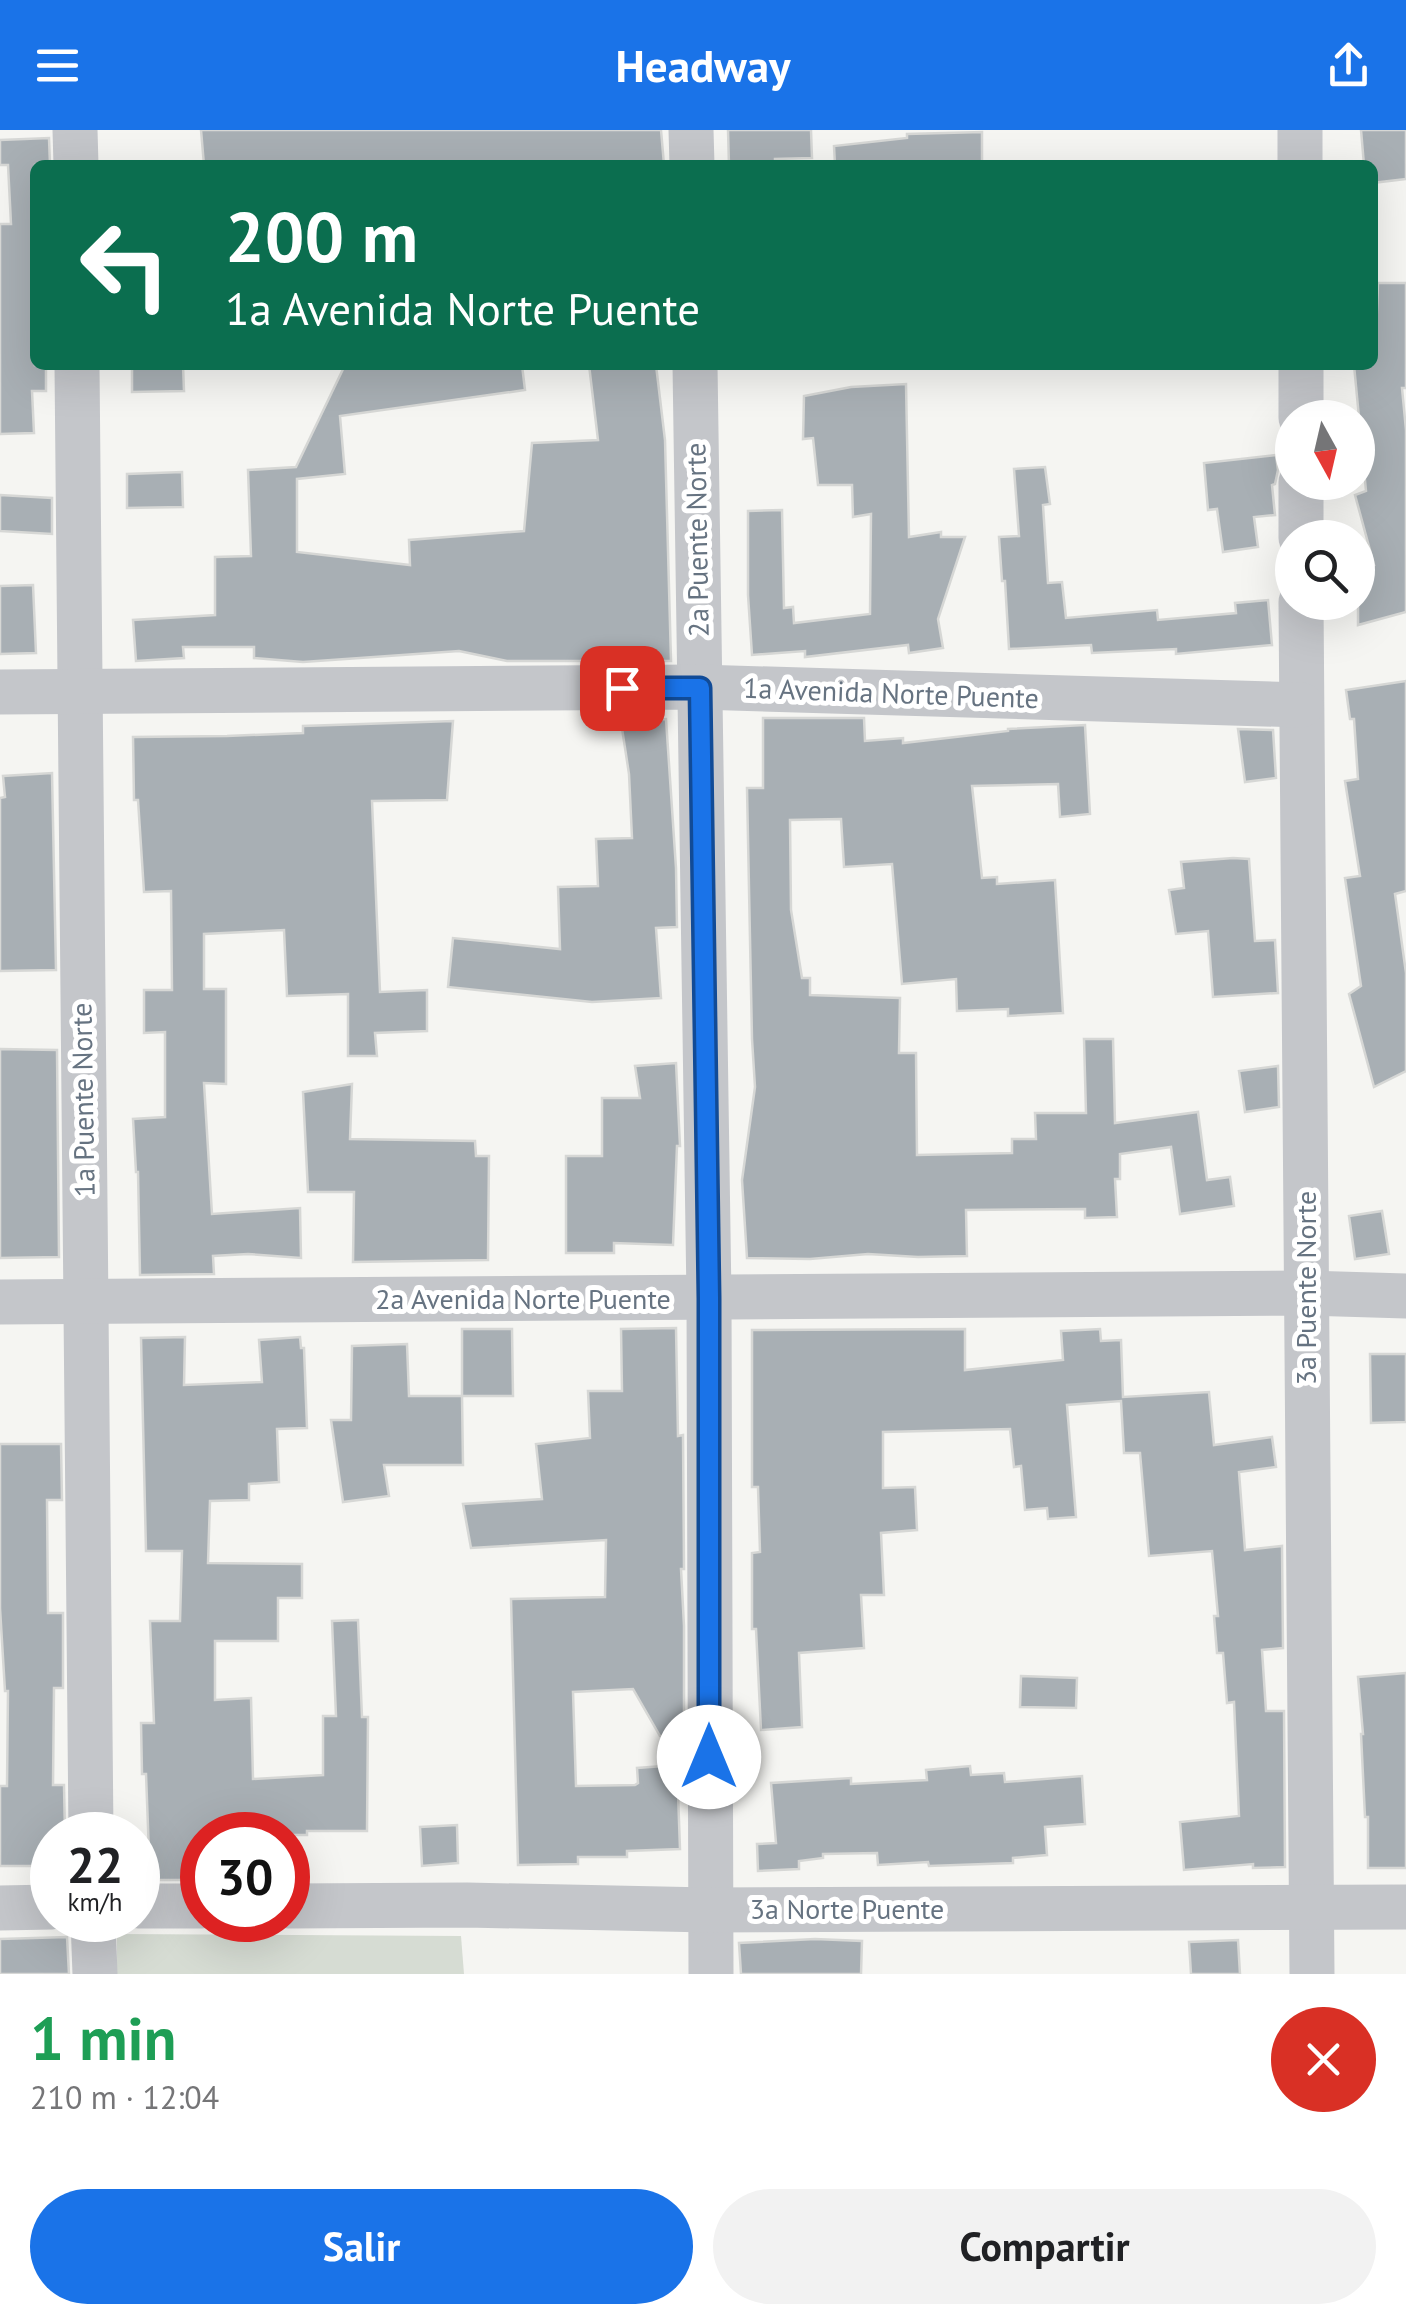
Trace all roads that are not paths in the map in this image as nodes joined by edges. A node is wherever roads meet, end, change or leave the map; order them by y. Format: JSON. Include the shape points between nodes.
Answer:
{"nodes":[{"id":1,"x":76,"y":130,"type":"edge"},
{"id":2,"x":691,"y":130,"type":"edge"},
{"id":3,"x":1300,"y":130,"type":"edge"},
{"id":4,"x":76,"y":160,"type":"edge"},
{"id":5,"x":692,"y":160,"type":"edge"},
{"id":6,"x":1300,"y":160,"type":"edge"},
{"id":7,"x":77,"y":370,"type":"edge"},
{"id":8,"x":695,"y":370,"type":"edge"},
{"id":9,"x":1301,"y":370,"type":"edge"},
{"id":10,"x":1301,"y":400,"type":"edge"},
{"id":11,"x":1301,"y":620,"type":"edge"},
{"id":12,"x":700,"y":688,"type":"junction"},
{"id":13,"x":0,"y":692,"type":"edge"},
{"id":14,"x":80,"y":692,"type":"junction"},
{"id":15,"x":1301,"y":705,"type":"junction"},
{"id":16,"x":1306,"y":1293,"type":"junction"},
{"id":17,"x":1406,"y":1296,"type":"edge"},
{"id":18,"x":709,"y":1298,"type":"junction"},
{"id":19,"x":0,"y":1302,"type":"edge"},
{"id":20,"x":85,"y":1302,"type":"junction"},
{"id":21,"x":92,"y":1812,"type":"edge"},
{"id":22,"x":310,"y":1906,"type":"edge"},
{"id":23,"x":1310,"y":1906,"type":"junction"},
{"id":24,"x":30,"y":1907,"type":"edge"},
{"id":25,"x":1406,"y":1907,"type":"edge"},
{"id":26,"x":0,"y":1908,"type":"edge"},
{"id":27,"x":709,"y":1910,"type":"junction"},
{"id":28,"x":94,"y":1942,"type":"edge"},
{"id":29,"x":95,"y":1974,"type":"edge"},
{"id":30,"x":711,"y":1974,"type":"edge"},
{"id":31,"x":1312,"y":1974,"type":"edge"}],
"edges":[{"from":1,"to":4,"type":"street"},
{"from":2,"to":5,"type":"street"},
{"from":3,"to":6,"type":"street"},
{"from":7,"to":14,"type":"street","name":"1a Puente Norte"},
{"from":8,"to":12,"type":"street","name":"2a Puente Norte"},
{"from":9,"to":10,"type":"street"},
{"from":11,"to":15,"type":"street","name":"3a Puente Norte"},
{"from":12,"to":14,"type":"street","name":"1a Avenida Norte Puente"},
{"from":12,"to":15,"type":"street","name":"1a Avenida Norte Puente"},
{"from":12,"to":18,"type":"street","name":"2a Puente Norte"},
{"from":13,"to":14,"type":"street","name":"1a Avenida Norte Puente"},
{"from":14,"to":20,"type":"street","name":"1a Puente Norte"},
{"from":15,"to":16,"type":"street","name":"3a Puente Norte"},
{"from":16,"to":17,"type":"street","name":"2a Avenida Norte Puente"},
{"from":16,"to":18,"type":"street","name":"2a Avenida Norte Puente"},
{"from":16,"to":23,"type":"street","name":"3a Puente Norte"},
{"from":18,"to":20,"type":"street","name":"2a Avenida Norte Puente"},
{"from":18,"to":27,"type":"street","name":"2a Puente Norte"},
{"from":19,"to":20,"type":"street","name":"2a Avenida Norte Puente"},
{"from":20,"to":21,"type":"street","name":"1a Puente Norte"},
{"from":22,"to":27,"type":"street","name":"3a Norte Puente"},
{"from":23,"to":25,"type":"street","name":"3a Norte Puente"},
{"from":23,"to":27,"type":"street","name":"3a Norte Puente"},
{"from":23,"to":31,"type":"street","name":"3a Puente Norte"},
{"from":24,"to":26,"type":"street"},
{"from":27,"to":30,"type":"street","name":"2a Puente Norte"},
{"from":28,"to":29,"type":"street"}]}
